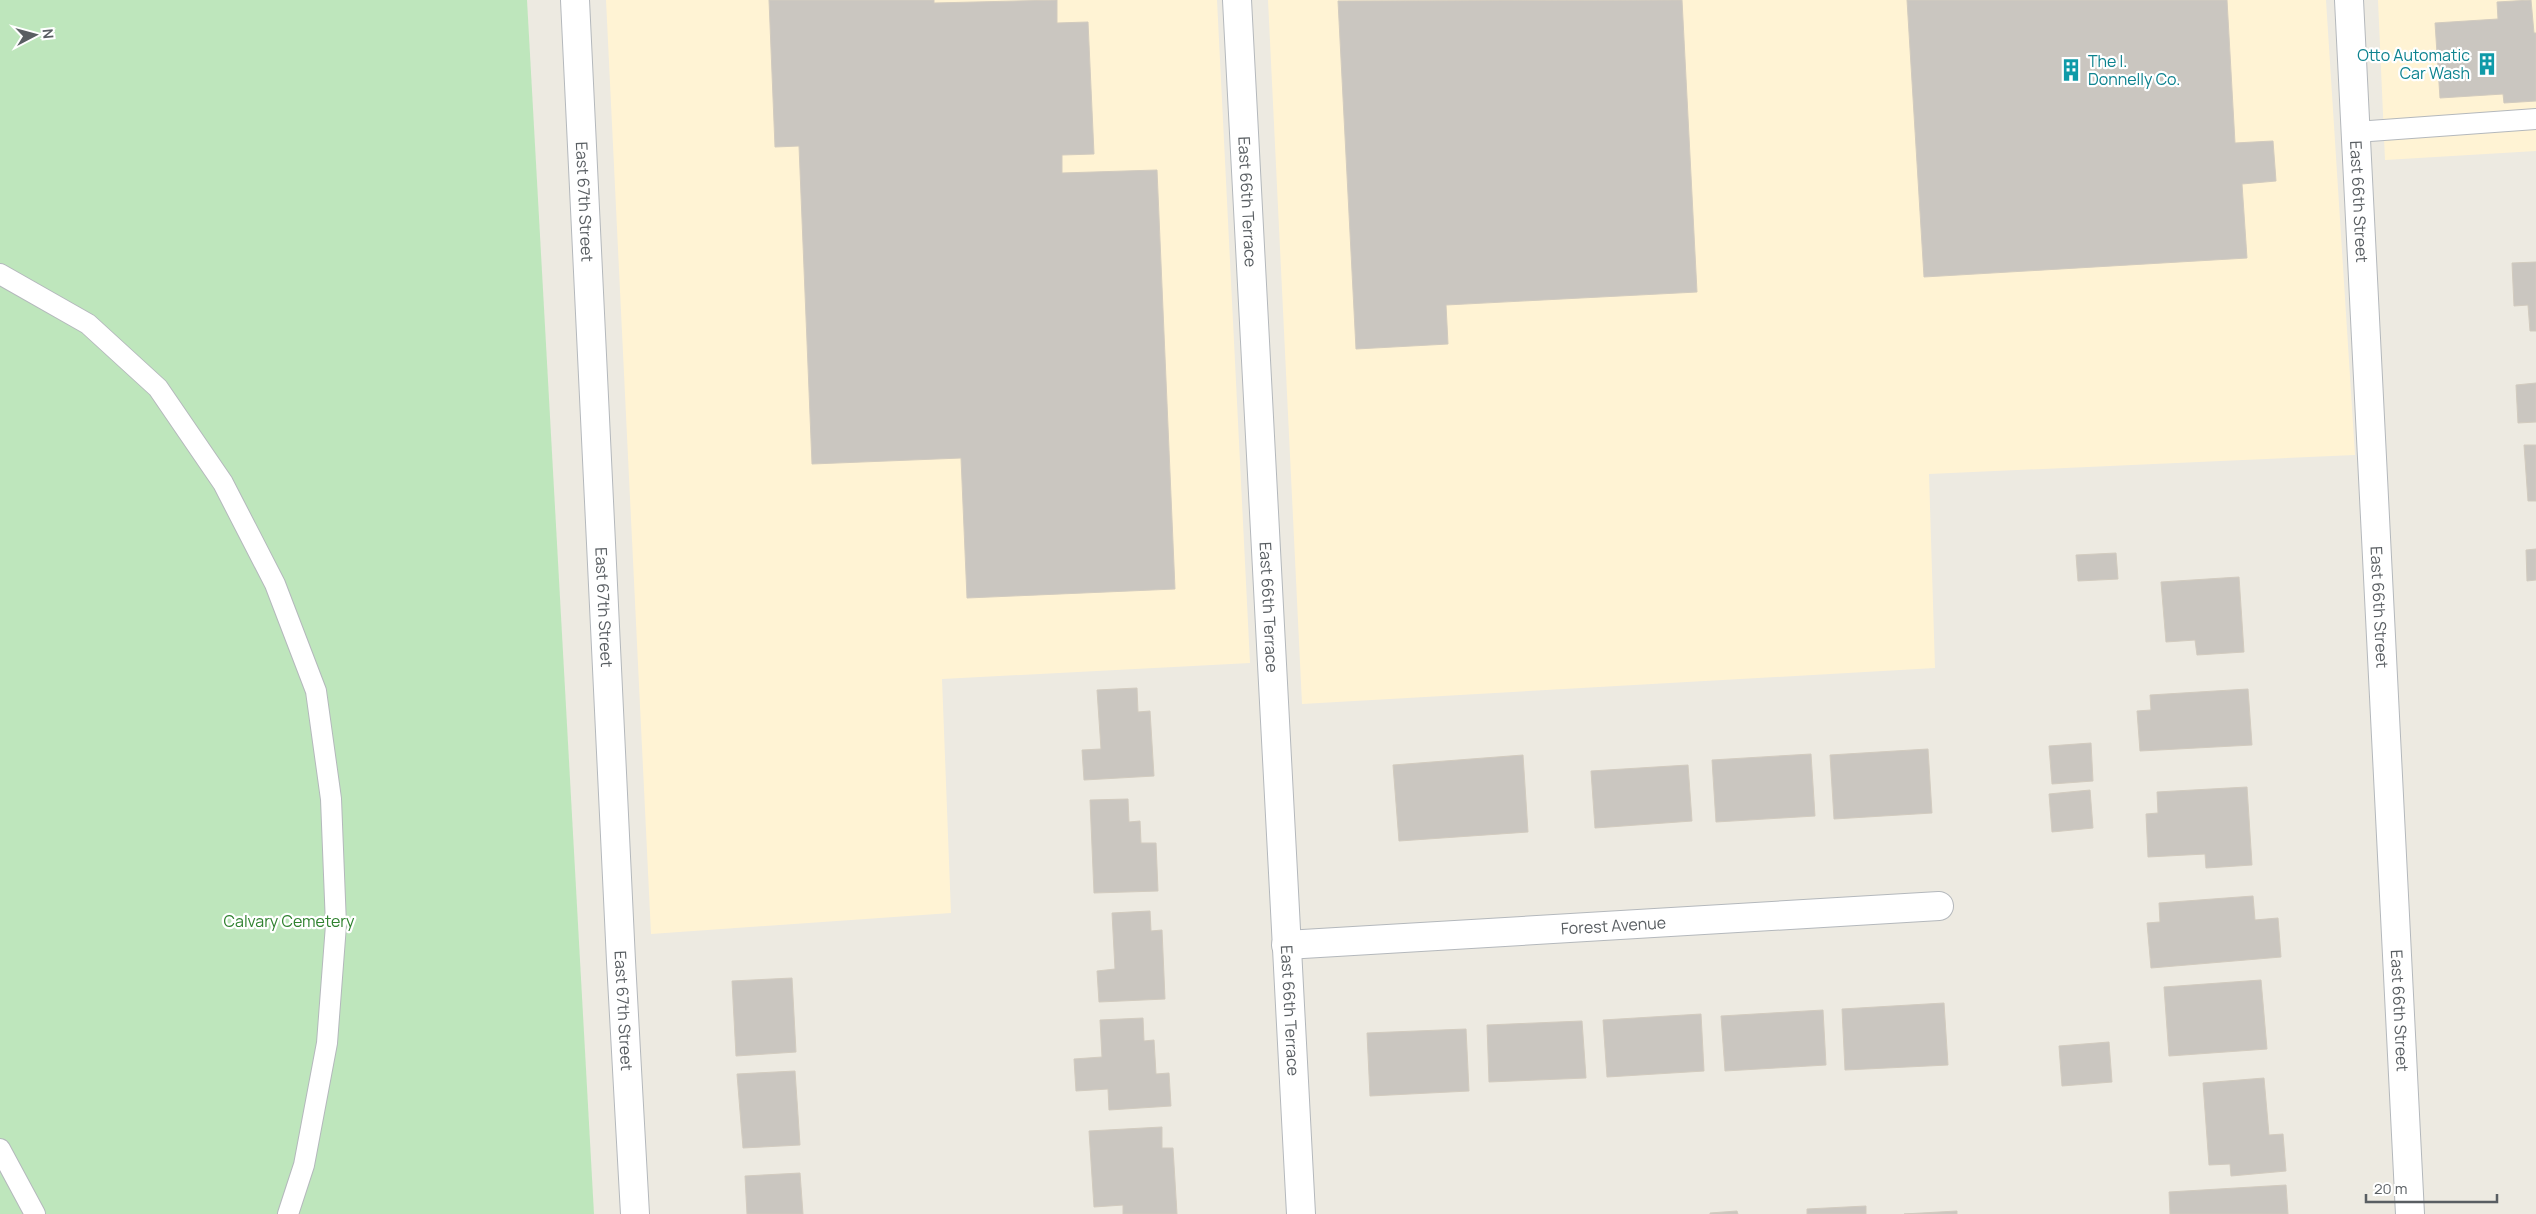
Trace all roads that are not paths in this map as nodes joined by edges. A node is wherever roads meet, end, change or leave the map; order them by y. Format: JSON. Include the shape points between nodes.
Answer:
{"nodes":[{"id":1,"x":575,"y":0,"type":"edge"},
{"id":2,"x":1236,"y":0,"type":"edge"},
{"id":3,"x":2349,"y":0,"type":"edge"},
{"id":4,"x":2536,"y":119,"type":"edge"},
{"id":5,"x":2356,"y":132,"type":"junction"},
{"id":6,"x":1,"y":273,"type":"edge"},
{"id":7,"x":1939,"y":906,"type":"dead end"},
{"id":8,"x":1286,"y":945,"type":"junction"},
{"id":9,"x":0,"y":1149,"type":"edge"},
{"id":10,"x":35,"y":1214,"type":"edge"},
{"id":11,"x":288,"y":1214,"type":"edge"},
{"id":12,"x":636,"y":1214,"type":"edge"},
{"id":13,"x":1301,"y":1214,"type":"edge"},
{"id":14,"x":2410,"y":1214,"type":"edge"}],
"edges":[{"from":1,"to":12,"type":"street","name":"East 67th Street"},
{"from":2,"to":8,"type":"street","name":"East 66th Terrace"},
{"from":3,"to":5,"type":"street","name":"East 66th Street"},
{"from":4,"to":5,"type":"lane"},
{"from":5,"to":14,"type":"street","name":"East 66th Street"},
{"from":6,"to":11,"type":"lane","via":[[88,324],[158,388],[223,483],[275,584],[316,691],[331,799],[336,925],[327,1042],[304,1165]]},
{"from":7,"to":8,"type":"street","name":"Forest Avenue"},
{"from":8,"to":13,"type":"street","name":"East 66th Terrace"},
{"from":9,"to":10,"type":"lane"}]}
